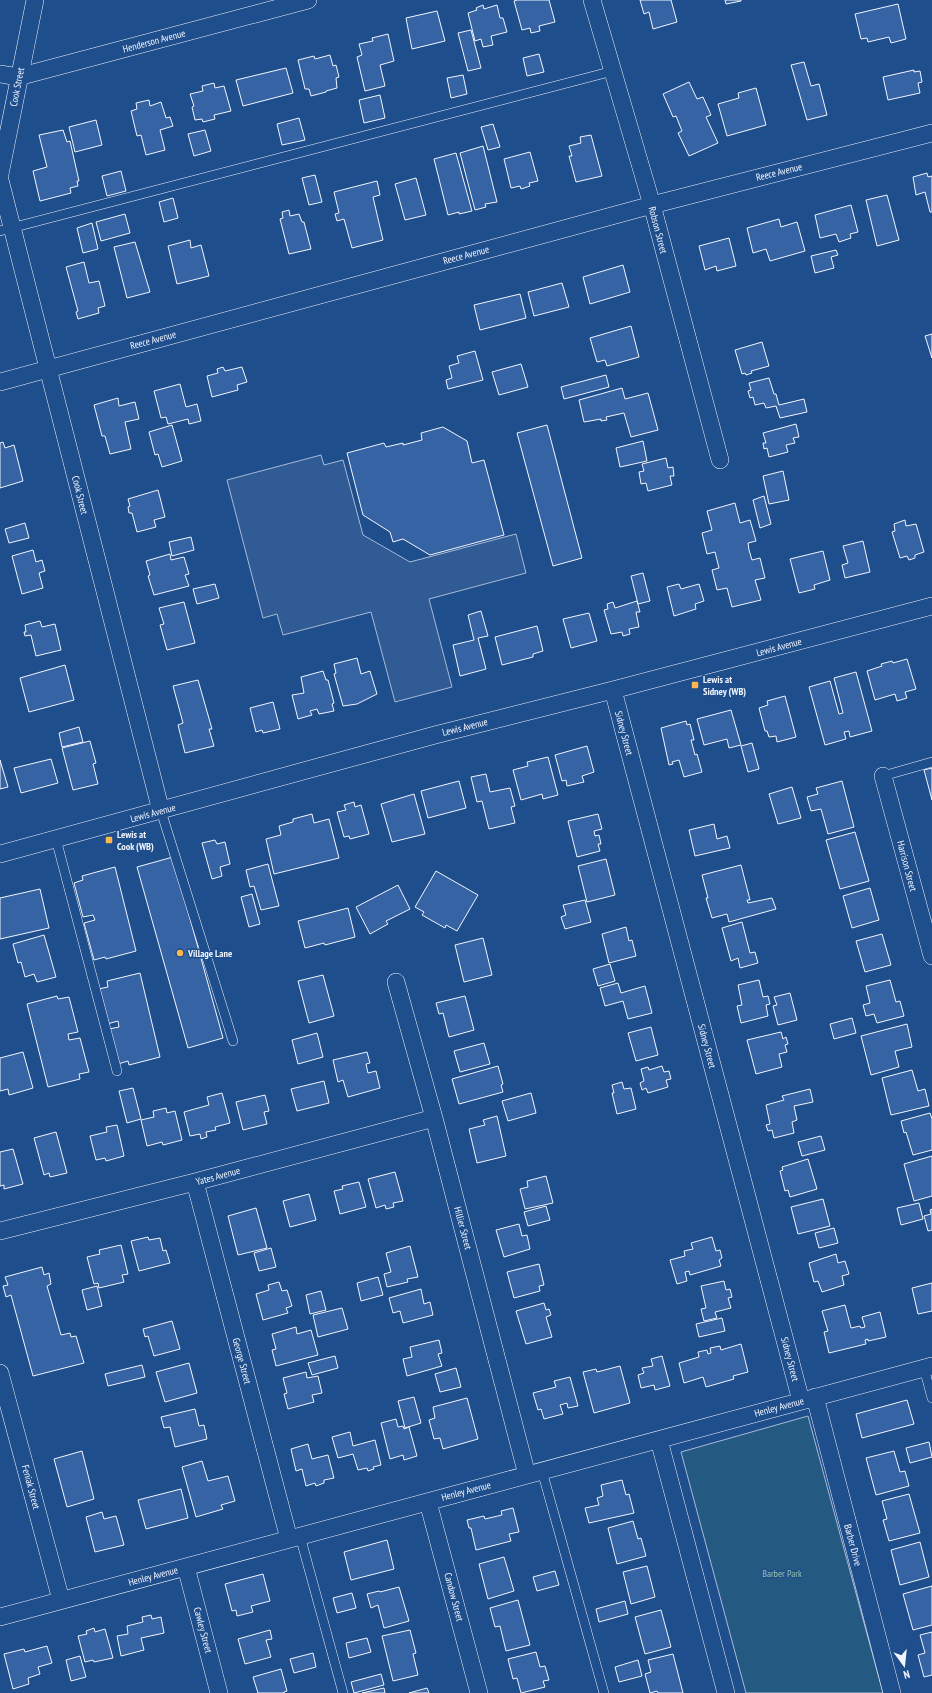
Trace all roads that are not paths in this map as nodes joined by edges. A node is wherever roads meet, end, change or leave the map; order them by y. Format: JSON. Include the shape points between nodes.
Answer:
{"nodes":[{"id":1,"x":35,"y":0,"type":"edge"},
{"id":2,"x":592,"y":0,"type":"edge"},
{"id":3,"x":299,"y":1,"type":"edge"},
{"id":4,"x":613,"y":71,"type":"junction"},
{"id":5,"x":0,"y":74,"type":"edge"},
{"id":6,"x":18,"y":77,"type":"junction"},
{"id":7,"x":932,"y":133,"type":"edge"},
{"id":8,"x":0,"y":174,"type":"edge"},
{"id":9,"x":0,"y":180,"type":"edge"},
{"id":10,"x":652,"y":205,"type":"junction"},
{"id":11,"x":6,"y":230,"type":"edge"},
{"id":12,"x":48,"y":369,"type":"junction"},
{"id":13,"x":0,"y":382,"type":"edge"},
{"id":14,"x":720,"y":460,"type":"dead end"},
{"id":15,"x":932,"y":606,"type":"edge"},
{"id":16,"x":613,"y":690,"type":"junction"},
{"id":17,"x":932,"y":762,"type":"edge"},
{"id":18,"x":883,"y":776,"type":"joint"},
{"id":19,"x":161,"y":811,"type":"junction"},
{"id":20,"x":56,"y":839,"type":"junction"},
{"id":21,"x":0,"y":854,"type":"edge"},
{"id":22,"x":932,"y":956,"type":"edge"},
{"id":23,"x":396,"y":982,"type":"dead end"},
{"id":24,"x":233,"y":1040,"type":"dead end"},
{"id":25,"x":117,"y":1071,"type":"dead end"},
{"id":26,"x":434,"y":1118,"type":"junction"},
{"id":27,"x":195,"y":1182,"type":"junction"},
{"id":28,"x":0,"y":1231,"type":"edge"},
{"id":29,"x":928,"y":1367,"type":"edge"},
{"id":30,"x":0,"y":1373,"type":"edge"},
{"id":31,"x":932,"y":1398,"type":"edge"},
{"id":32,"x":808,"y":1399,"type":"junction"},
{"id":33,"x":659,"y":1440,"type":"junction"},
{"id":34,"x":535,"y":1473,"type":"junction"},
{"id":35,"x":428,"y":1502,"type":"junction"},
{"id":36,"x":294,"y":1538,"type":"junction"},
{"id":37,"x":186,"y":1567,"type":"junction"},
{"id":38,"x":61,"y":1600,"type":"junction"},
{"id":39,"x":0,"y":1617,"type":"edge"},
{"id":40,"x":220,"y":1693,"type":"edge"},
{"id":41,"x":342,"y":1693,"type":"edge"},
{"id":42,"x":479,"y":1693,"type":"edge"},
{"id":43,"x":604,"y":1693,"type":"edge"},
{"id":44,"x":726,"y":1693,"type":"edge"},
{"id":45,"x":892,"y":1693,"type":"edge"}],
"edges":[{"from":1,"to":6,"type":"street","name":"Cook Street"},
{"from":2,"to":4,"type":"street","name":"Robson Street"},
{"from":3,"to":6,"type":"street","name":"Henderson Avenue"},
{"from":4,"to":10,"type":"street","name":"Robson Street"},
{"from":4,"to":11,"type":"lane"},
{"from":5,"to":6,"type":"street","name":"Henderson Avenue"},
{"from":6,"to":8,"type":"street","name":"Cook Street"},
{"from":7,"to":10,"type":"street","name":"Reece Avenue"},
{"from":9,"to":11,"type":"street","name":"Cook Street"},
{"from":10,"to":12,"type":"street","name":"Reece Avenue"},
{"from":10,"to":14,"type":"street","name":"Robson Street"},
{"from":11,"to":12,"type":"street","name":"Cook Street"},
{"from":12,"to":13,"type":"street","name":"Reece Avenue"},
{"from":12,"to":19,"type":"street","name":"Cook Street"},
{"from":15,"to":16,"type":"street","name":"Lewis Avenue"},
{"from":16,"to":19,"type":"street","name":"Lewis Avenue","via":[[436,735]]},
{"from":16,"to":32,"type":"street","name":"Sidney Street"},
{"from":17,"to":18,"type":"lane"},
{"from":18,"to":22,"type":"street","name":"Harrison Street"},
{"from":19,"to":20,"type":"street","name":"Lewis Avenue"},
{"from":19,"to":24,"type":"lane"},
{"from":20,"to":21,"type":"street","name":"Lewis Avenue"},
{"from":20,"to":25,"type":"lane"},
{"from":23,"to":26,"type":"street","name":"Hillier Street"},
{"from":26,"to":27,"type":"street","name":"Yates Avenue"},
{"from":26,"to":34,"type":"street","name":"Hillier Street"},
{"from":27,"to":28,"type":"street","name":"Yates Avenue"},
{"from":27,"to":36,"type":"street","name":"George Street"},
{"from":29,"to":31,"type":"lane"},
{"from":29,"to":32,"type":"street","name":"Henley Avenue"},
{"from":30,"to":38,"type":"street","name":"Feniak Street"},
{"from":32,"to":33,"type":"street","name":"Henley Avenue"},
{"from":32,"to":45,"type":"street","name":"Barber Drive"},
{"from":33,"to":34,"type":"street","name":"Henley Avenue"},
{"from":33,"to":44,"type":"street"},
{"from":34,"to":35,"type":"street","name":"Henley Avenue"},
{"from":34,"to":43,"type":"lane"},
{"from":35,"to":36,"type":"street","name":"Henley Avenue"},
{"from":35,"to":42,"type":"street","name":"Candow Street"},
{"from":36,"to":37,"type":"street","name":"Henley Avenue"},
{"from":36,"to":41,"type":"lane"},
{"from":37,"to":38,"type":"street","name":"Henley Avenue"},
{"from":37,"to":40,"type":"street","name":"Cawley Street"},
{"from":38,"to":39,"type":"street","name":"Henley Avenue"}]}
